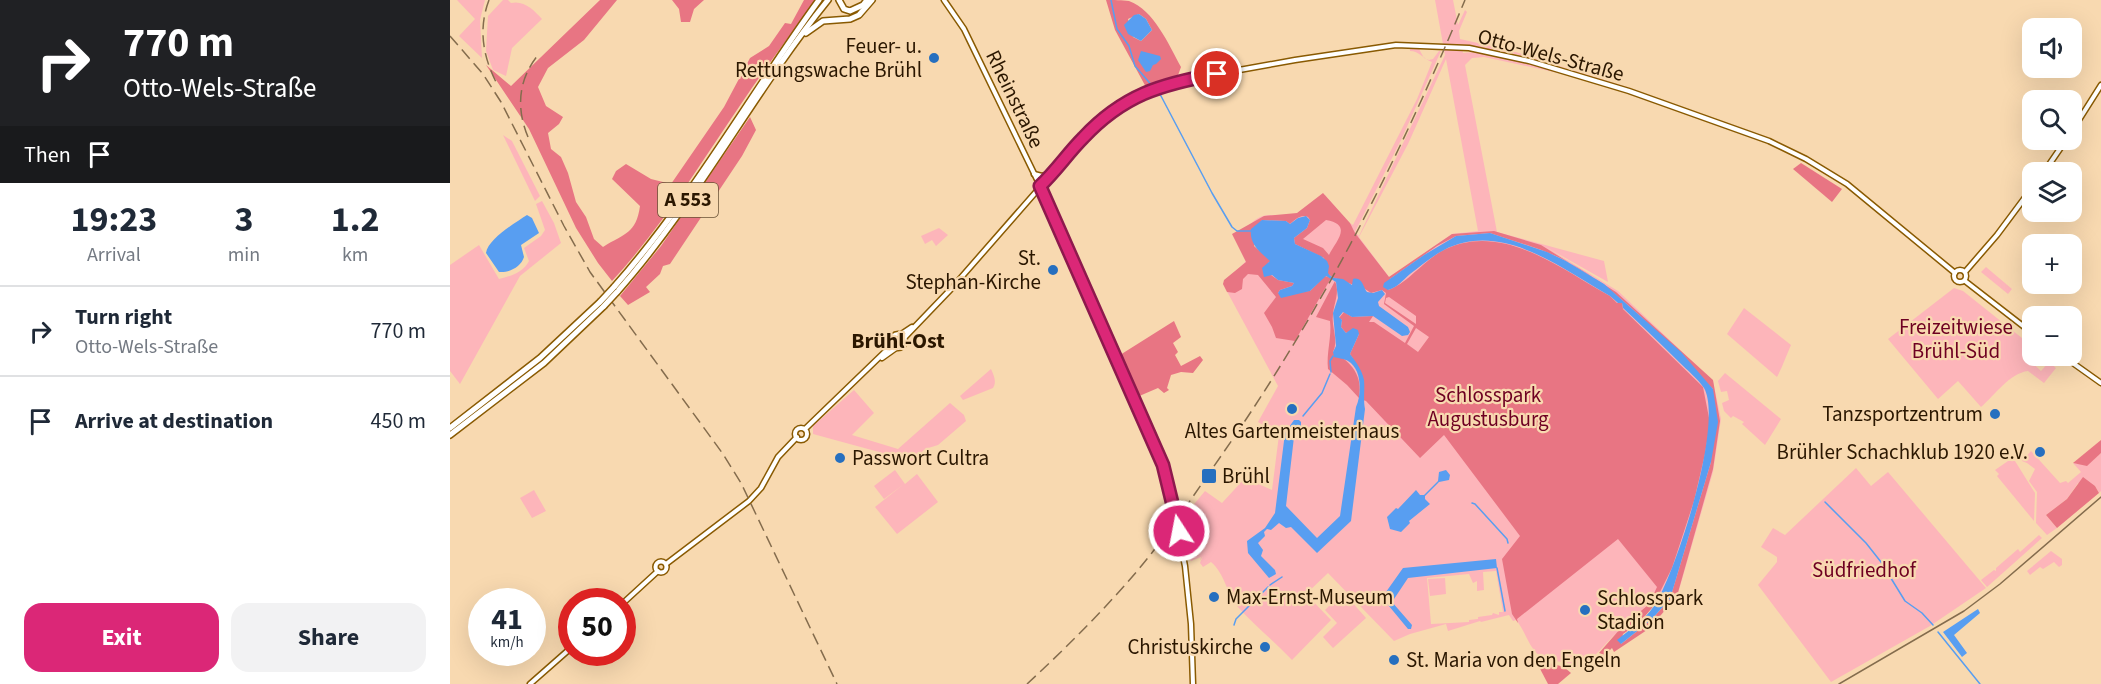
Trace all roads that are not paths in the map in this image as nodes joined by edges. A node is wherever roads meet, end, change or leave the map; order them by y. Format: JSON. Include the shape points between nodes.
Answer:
{"nodes":[{"id":1,"x":819,"y":0,"type":"edge"},
{"id":2,"x":828,"y":0,"type":"edge"},
{"id":3,"x":839,"y":0,"type":"edge"},
{"id":4,"x":867,"y":0,"type":"edge"},
{"id":5,"x":872,"y":0,"type":"edge"},
{"id":6,"x":944,"y":0,"type":"edge"},
{"id":7,"x":798,"y":40,"type":"junction"},
{"id":8,"x":2101,"y":85,"type":"edge"},
{"id":9,"x":2082,"y":115,"type":"edge"},
{"id":10,"x":1052,"y":173,"type":"junction"},
{"id":11,"x":1034,"y":174,"type":"junction"},
{"id":12,"x":1040,"y":186,"type":"junction"},
{"id":13,"x":2022,"y":202,"type":"edge"},
{"id":14,"x":1965,"y":272,"type":"junction"},
{"id":15,"x":1955,"y":273,"type":"junction"},
{"id":16,"x":1965,"y":281,"type":"junction"},
{"id":17,"x":616,"y":289,"type":"junction"},
{"id":18,"x":602,"y":304,"type":"junction"},
{"id":19,"x":2022,"y":325,"type":"edge"},
{"id":20,"x":902,"y":337,"type":"junction"},
{"id":21,"x":894,"y":346,"type":"junction"},
{"id":22,"x":2077,"y":366,"type":"edge"},
{"id":23,"x":2101,"y":383,"type":"edge"},
{"id":24,"x":450,"y":428,"type":"edge"},
{"id":25,"x":805,"y":429,"type":"junction"},
{"id":26,"x":450,"y":435,"type":"edge"},
{"id":27,"x":797,"y":437,"type":"junction"},
{"id":28,"x":666,"y":564,"type":"junction"},
{"id":29,"x":658,"y":571,"type":"junction"},
{"id":30,"x":636,"y":591,"type":"edge"},
{"id":31,"x":558,"y":659,"type":"edge"},
{"id":32,"x":530,"y":684,"type":"edge"},
{"id":33,"x":1193,"y":684,"type":"edge"}],
"edges":[{"from":1,"to":17,"type":"highway","number":"A 553"},
{"from":2,"to":7,"type":"highway","number":"A 553"},
{"from":3,"to":4,"type":"highway","via":[[850,11]]},
{"from":5,"to":7,"type":"highway","via":[[859,15],[823,21]]},
{"from":6,"to":11,"type":"street","name":"Rheinstraße","via":[[964,29]]},
{"from":7,"to":17,"type":"highway","number":"A 553","via":[[674,222]]},
{"from":8,"to":9,"type":"street"},
{"from":10,"to":11,"type":"street"},
{"from":10,"to":12,"type":"street","name":"Otto-Wels-Straße"},
{"from":10,"to":15,"type":"street","name":"Otto-Wels-Straße","via":[[1104,117],[1158,86],[1396,45],[1461,48],[1504,54],[1629,91],[1790,150],[1862,195]]},
{"from":11,"to":12,"type":"street","name":"Rheinstraße"},
{"from":12,"to":20,"type":"street","name":"Otto-Wels-Straße","via":[[951,290]]},
{"from":12,"to":33,"type":"street","name":"Rheinstraße","via":[[1163,465],[1185,566]]},
{"from":13,"to":14,"type":"street"},
{"from":14,"to":15,"type":"street"},
{"from":14,"to":16,"type":"street"},
{"from":15,"to":16,"type":"street","name":"Otto-Wels-Straße","via":[[1957,282]]},
{"from":16,"to":19,"type":"street","name":"Otto-Wels-Straße"},
{"from":17,"to":18,"type":"highway","number":"A 553","bridge":true},
{"from":18,"to":24,"type":"highway","number":"A 553"},
{"from":18,"to":26,"type":"highway","number":"A 553","via":[[543,363]]},
{"from":20,"to":21,"type":"street","via":[[903,346]]},
{"from":20,"to":21,"type":"street","via":[[893,336]]},
{"from":21,"to":25,"type":"street"},
{"from":22,"to":23,"type":"street"},
{"from":25,"to":27,"type":"street","via":[[798,429]]},
{"from":25,"to":27,"type":"street","via":[[806,437]]},
{"from":27,"to":28,"type":"street","via":[[781,453],[750,500]]},
{"from":28,"to":29,"type":"street","via":[[664,571]]},
{"from":28,"to":29,"type":"street","via":[[657,563]]},
{"from":29,"to":30,"type":"street"},
{"from":31,"to":32,"type":"street"}]}
